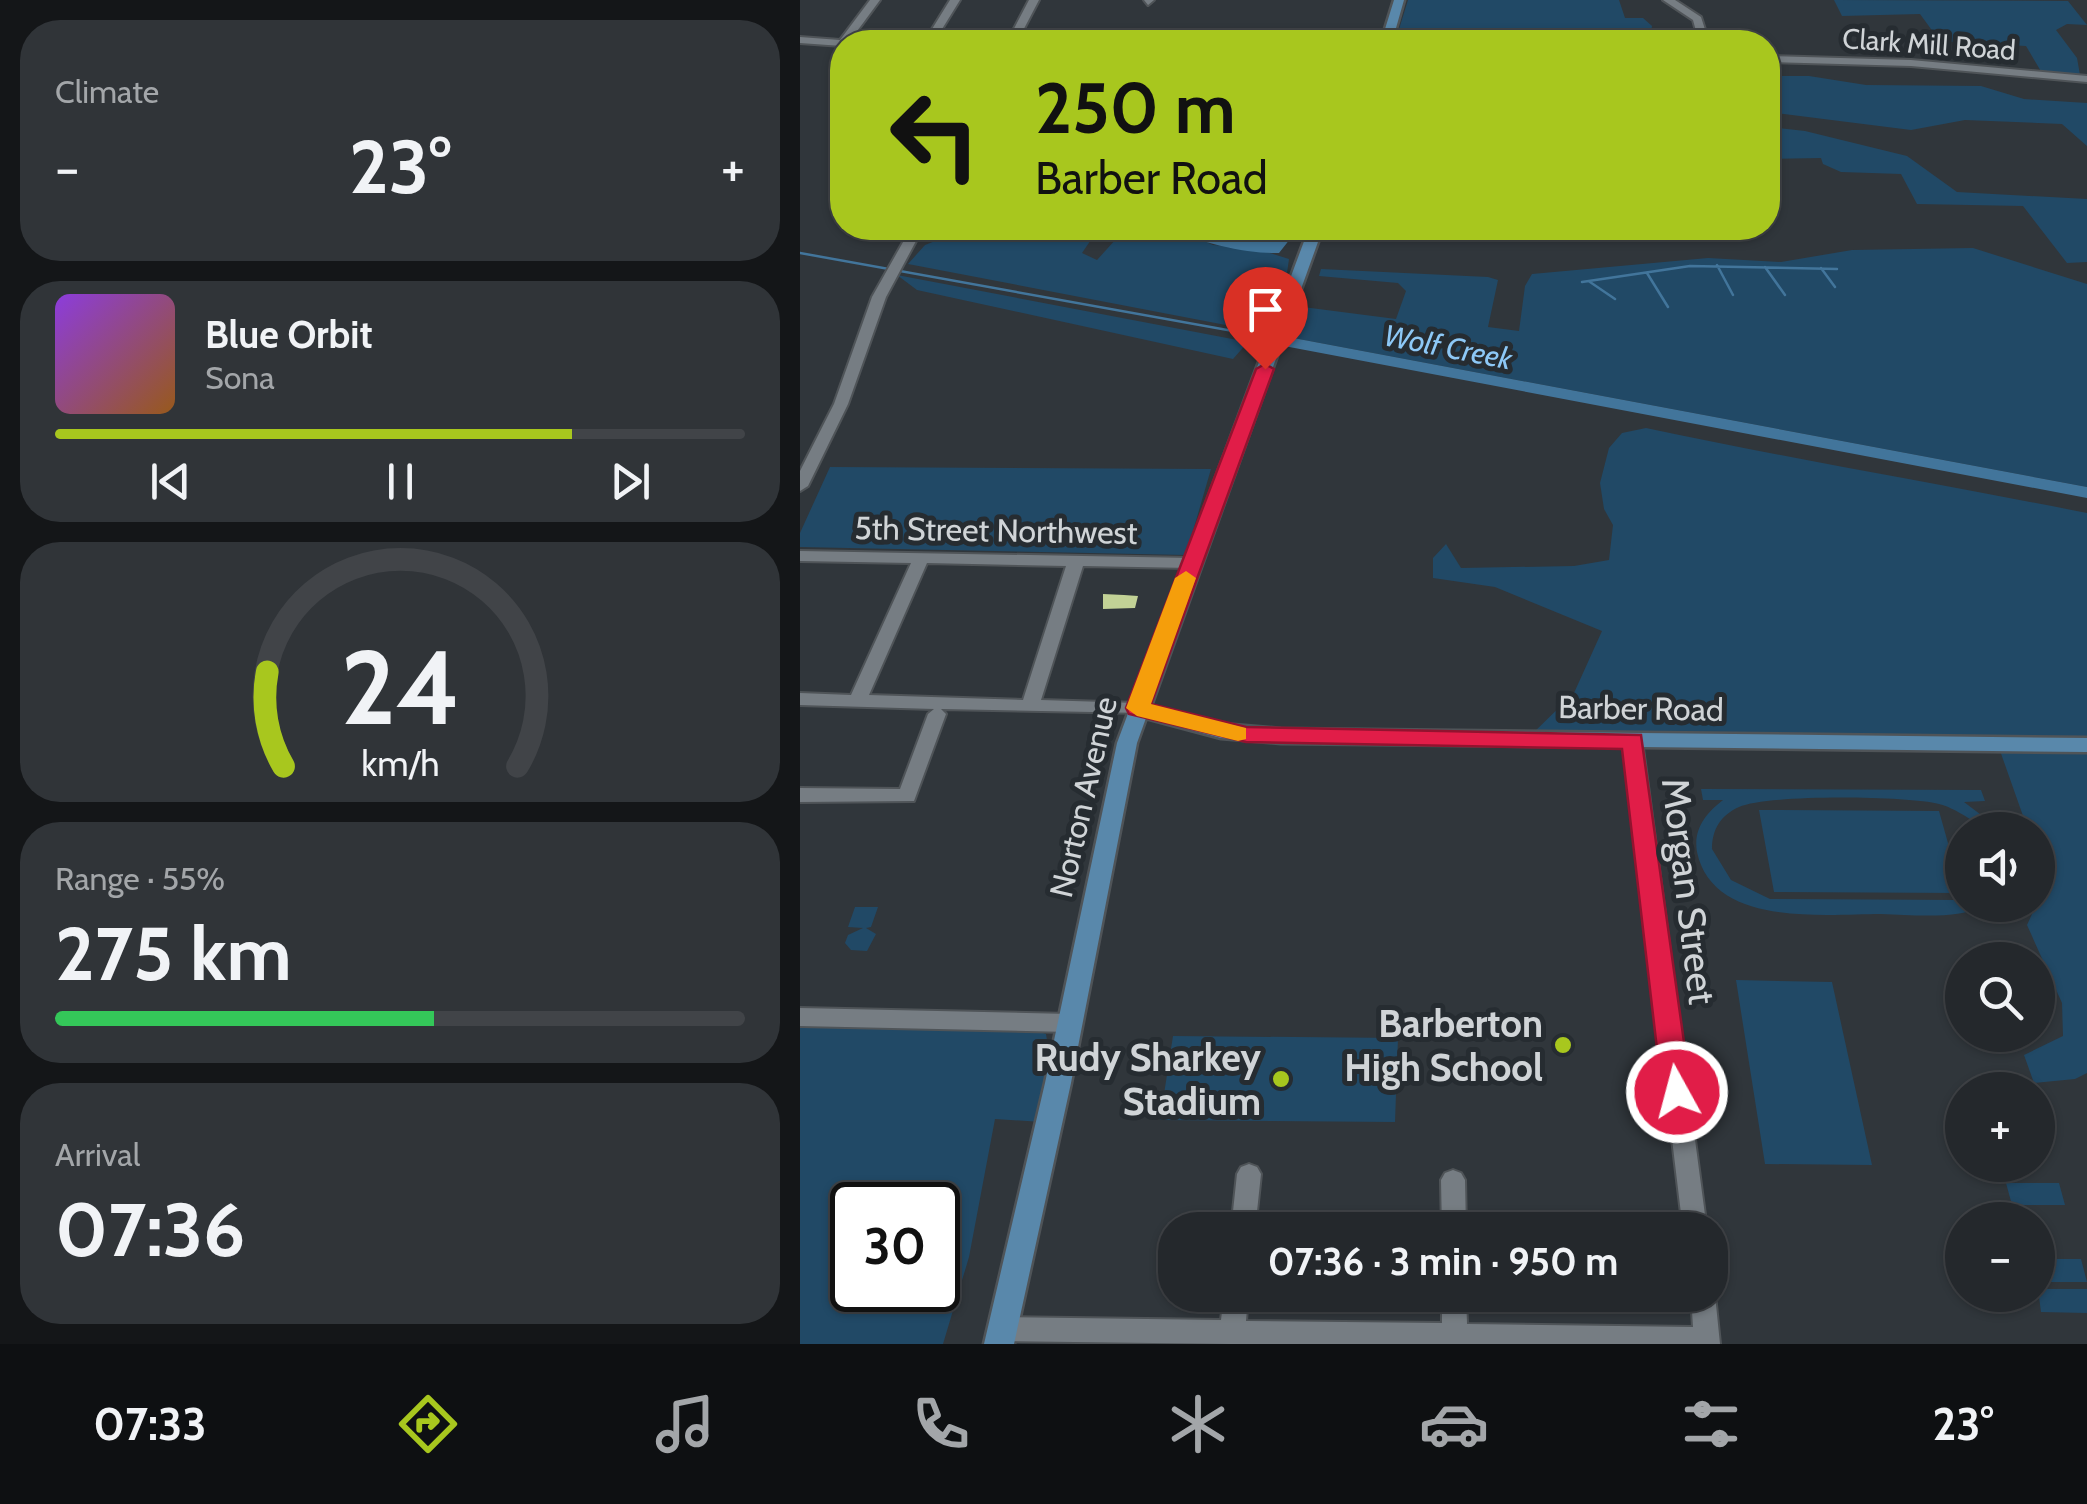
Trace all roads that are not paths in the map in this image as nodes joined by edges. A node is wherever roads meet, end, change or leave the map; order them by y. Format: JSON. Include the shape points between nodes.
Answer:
{"nodes":[{"id":1,"x":875,"y":0,"type":"edge"},
{"id":2,"x":955,"y":0,"type":"edge"},
{"id":3,"x":1034,"y":0,"type":"edge"},
{"id":4,"x":1399,"y":0,"type":"edge"},
{"id":5,"x":1701,"y":0,"type":"edge"},
{"id":6,"x":1674,"y":3,"type":"edge"},
{"id":7,"x":853,"y":30,"type":"edge"},
{"id":8,"x":936,"y":30,"type":"edge"},
{"id":9,"x":1018,"y":30,"type":"edge"},
{"id":10,"x":1390,"y":30,"type":"edge"},
{"id":11,"x":1701,"y":30,"type":"edge"},
{"id":12,"x":800,"y":40,"type":"edge"},
{"id":13,"x":830,"y":42,"type":"edge"},
{"id":14,"x":1780,"y":59,"type":"edge"},
{"id":15,"x":2087,"y":79,"type":"edge"},
{"id":16,"x":910,"y":240,"type":"edge"},
{"id":17,"x":1312,"y":240,"type":"edge"},
{"id":18,"x":800,"y":486,"type":"edge"},
{"id":19,"x":800,"y":556,"type":"edge"},
{"id":20,"x":921,"y":558,"type":"junction"},
{"id":21,"x":1076,"y":561,"type":"junction"},
{"id":22,"x":1191,"y":563,"type":"junction"},
{"id":23,"x":800,"y":699,"type":"edge"},
{"id":24,"x":858,"y":700,"type":"junction"},
{"id":25,"x":1030,"y":703,"type":"junction"},
{"id":26,"x":1137,"y":708,"type":"junction"},
{"id":27,"x":936,"y":714,"type":"dead end"},
{"id":28,"x":1633,"y":741,"type":"junction"},
{"id":29,"x":2087,"y":745,"type":"edge"},
{"id":30,"x":800,"y":795,"type":"edge"},
{"id":31,"x":800,"y":1017,"type":"edge"},
{"id":32,"x":1069,"y":1023,"type":"junction"},
{"id":33,"x":1249,"y":1174,"type":"dead end"},
{"id":34,"x":1454,"y":1180,"type":"dead end"},
{"id":35,"x":1245,"y":1212,"type":"edge"},
{"id":36,"x":1454,"y":1212,"type":"edge"},
{"id":37,"x":1693,"y":1212,"type":"edge"},
{"id":38,"x":1234,"y":1312,"type":"edge"},
{"id":39,"x":1454,"y":1312,"type":"edge"},
{"id":40,"x":1704,"y":1312,"type":"edge"},
{"id":41,"x":1232,"y":1333,"type":"junction"},
{"id":42,"x":1001,"y":1337,"type":"edge"},
{"id":43,"x":1454,"y":1340,"type":"edge"},
{"id":44,"x":1706,"y":1342,"type":"edge"}],
"edges":[{"from":1,"to":7,"type":"street"},
{"from":2,"to":8,"type":"street"},
{"from":3,"to":9,"type":"street"},
{"from":4,"to":10,"type":"main road"},
{"from":5,"to":6,"type":"street"},
{"from":6,"to":11,"type":"street","via":[[1698,19]]},
{"from":12,"to":13,"type":"street"},
{"from":14,"to":15,"type":"street","name":"Clark Mill Road"},
{"from":16,"to":18,"type":"street"},
{"from":17,"to":22,"type":"main road","name":"Norton Avenue"},
{"from":19,"to":20,"type":"street","name":"5th Street Northwest"},
{"from":20,"to":21,"type":"street","name":"5th Street Northwest"},
{"from":20,"to":24,"type":"street"},
{"from":21,"to":22,"type":"street","name":"5th Street Northwest"},
{"from":21,"to":25,"type":"street"},
{"from":22,"to":26,"type":"main road","name":"Norton Avenue"},
{"from":23,"to":24,"type":"street"},
{"from":24,"to":25,"type":"street"},
{"from":25,"to":26,"type":"street"},
{"from":26,"to":28,"type":"main road","name":"Barber Road","via":[[1246,734]]},
{"from":26,"to":32,"type":"main road","name":"Norton Avenue"},
{"from":27,"to":30,"type":"street","via":[[907,796]]},
{"from":28,"to":29,"type":"main road","name":"Barber Road"},
{"from":28,"to":37,"type":"street","name":"Morgan Street"},
{"from":31,"to":32,"type":"street"},
{"from":32,"to":42,"type":"main road","name":"Norton Avenue"},
{"from":33,"to":35,"type":"street"},
{"from":34,"to":36,"type":"street"},
{"from":38,"to":41,"type":"street"},
{"from":39,"to":43,"type":"street"},
{"from":40,"to":44,"type":"street"},
{"from":41,"to":42,"type":"street"},
{"from":41,"to":43,"type":"street"},
{"from":43,"to":44,"type":"street"}]}
